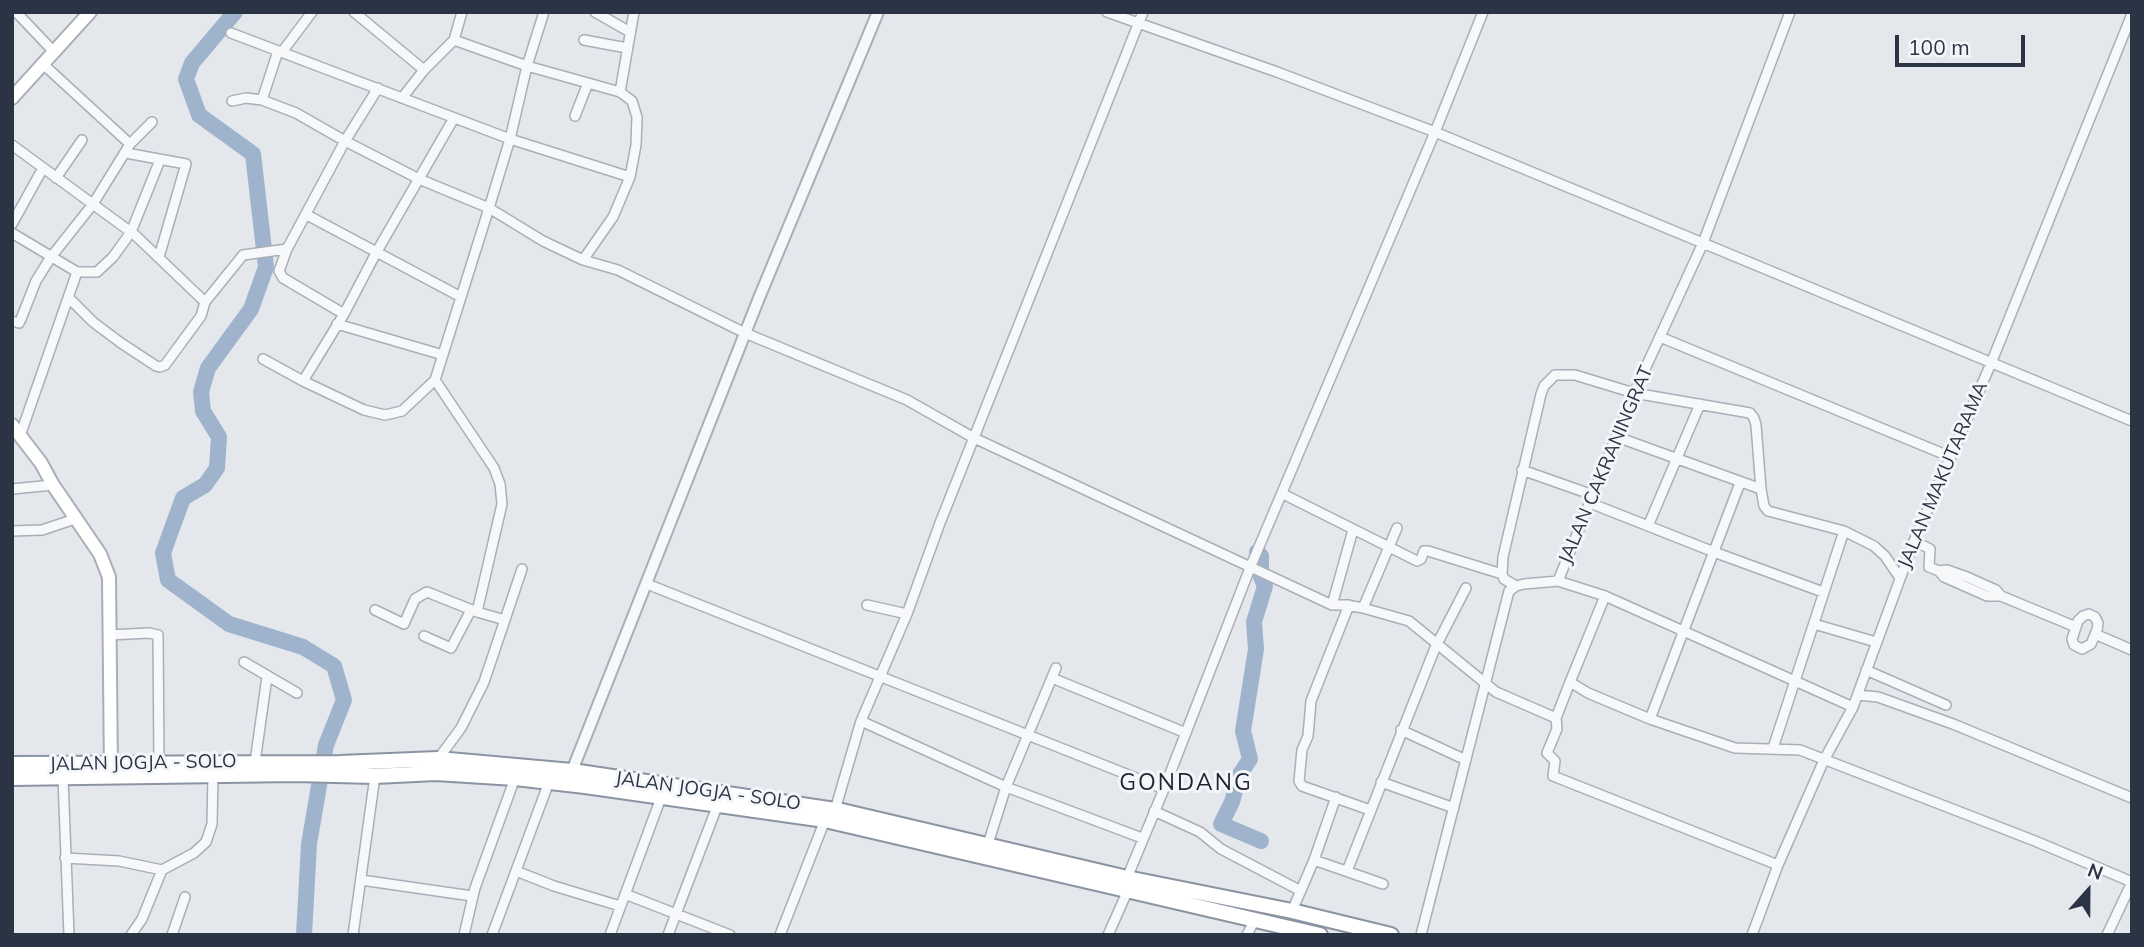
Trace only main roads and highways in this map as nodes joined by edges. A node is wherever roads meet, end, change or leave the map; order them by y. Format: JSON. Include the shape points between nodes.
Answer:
{"nodes":[{"id":1,"x":90,"y":12,"type":"edge"},
{"id":2,"x":12,"y":98,"type":"edge"},
{"id":3,"x":19,"y":436,"type":"edge"},
{"id":4,"x":12,"y":764,"type":"edge"},
{"id":5,"x":295,"y":768,"type":"junction"},
{"id":6,"x":339,"y":769,"type":"junction"},
{"id":7,"x":111,"y":771,"type":"junction"},
{"id":8,"x":12,"y":778,"type":"edge"},
{"id":9,"x":830,"y":815,"type":"junction"},
{"id":10,"x":1127,"y":884,"type":"junction"},
{"id":11,"x":1314,"y":934,"type":"edge"},
{"id":12,"x":1391,"y":935,"type":"edge"}],
"edges":[{"from":1,"to":2,"type":"main road"},
{"from":3,"to":7,"type":"main road","via":[[100,554],[109,578]]},
{"from":4,"to":7,"type":"highway","name":"JALAN JOGJA - SOLO"},
{"from":5,"to":6,"type":"highway","name":"JALAN JOGJA - SOLO"},
{"from":5,"to":7,"type":"highway","name":"JALAN JOGJA - SOLO","via":[[213,775]]},
{"from":5,"to":7,"type":"highway","name":"JALAN JOGJA - SOLO","via":[[255,762],[159,764]]},
{"from":6,"to":9,"type":"highway","name":"JALAN JOGJA - SOLO","via":[[375,776],[436,773],[515,778]]},
{"from":6,"to":9,"type":"highway","name":"JALAN JOGJA - SOLO","via":[[438,759],[572,771]]},
{"from":7,"to":8,"type":"highway","name":"JALAN JOGJA - SOLO","via":[[63,778]]},
{"from":9,"to":10,"type":"highway","name":"JALAN JOGJA - SOLO"},
{"from":9,"to":10,"type":"highway","name":"JALAN JOGJA - SOLO","via":[[988,844]]},
{"from":10,"to":11,"type":"highway","name":"JALAN JOGJA - SOLO"},
{"from":10,"to":12,"type":"highway","name":"JALAN JOGJA - SOLO","via":[[1293,911]]}]}
